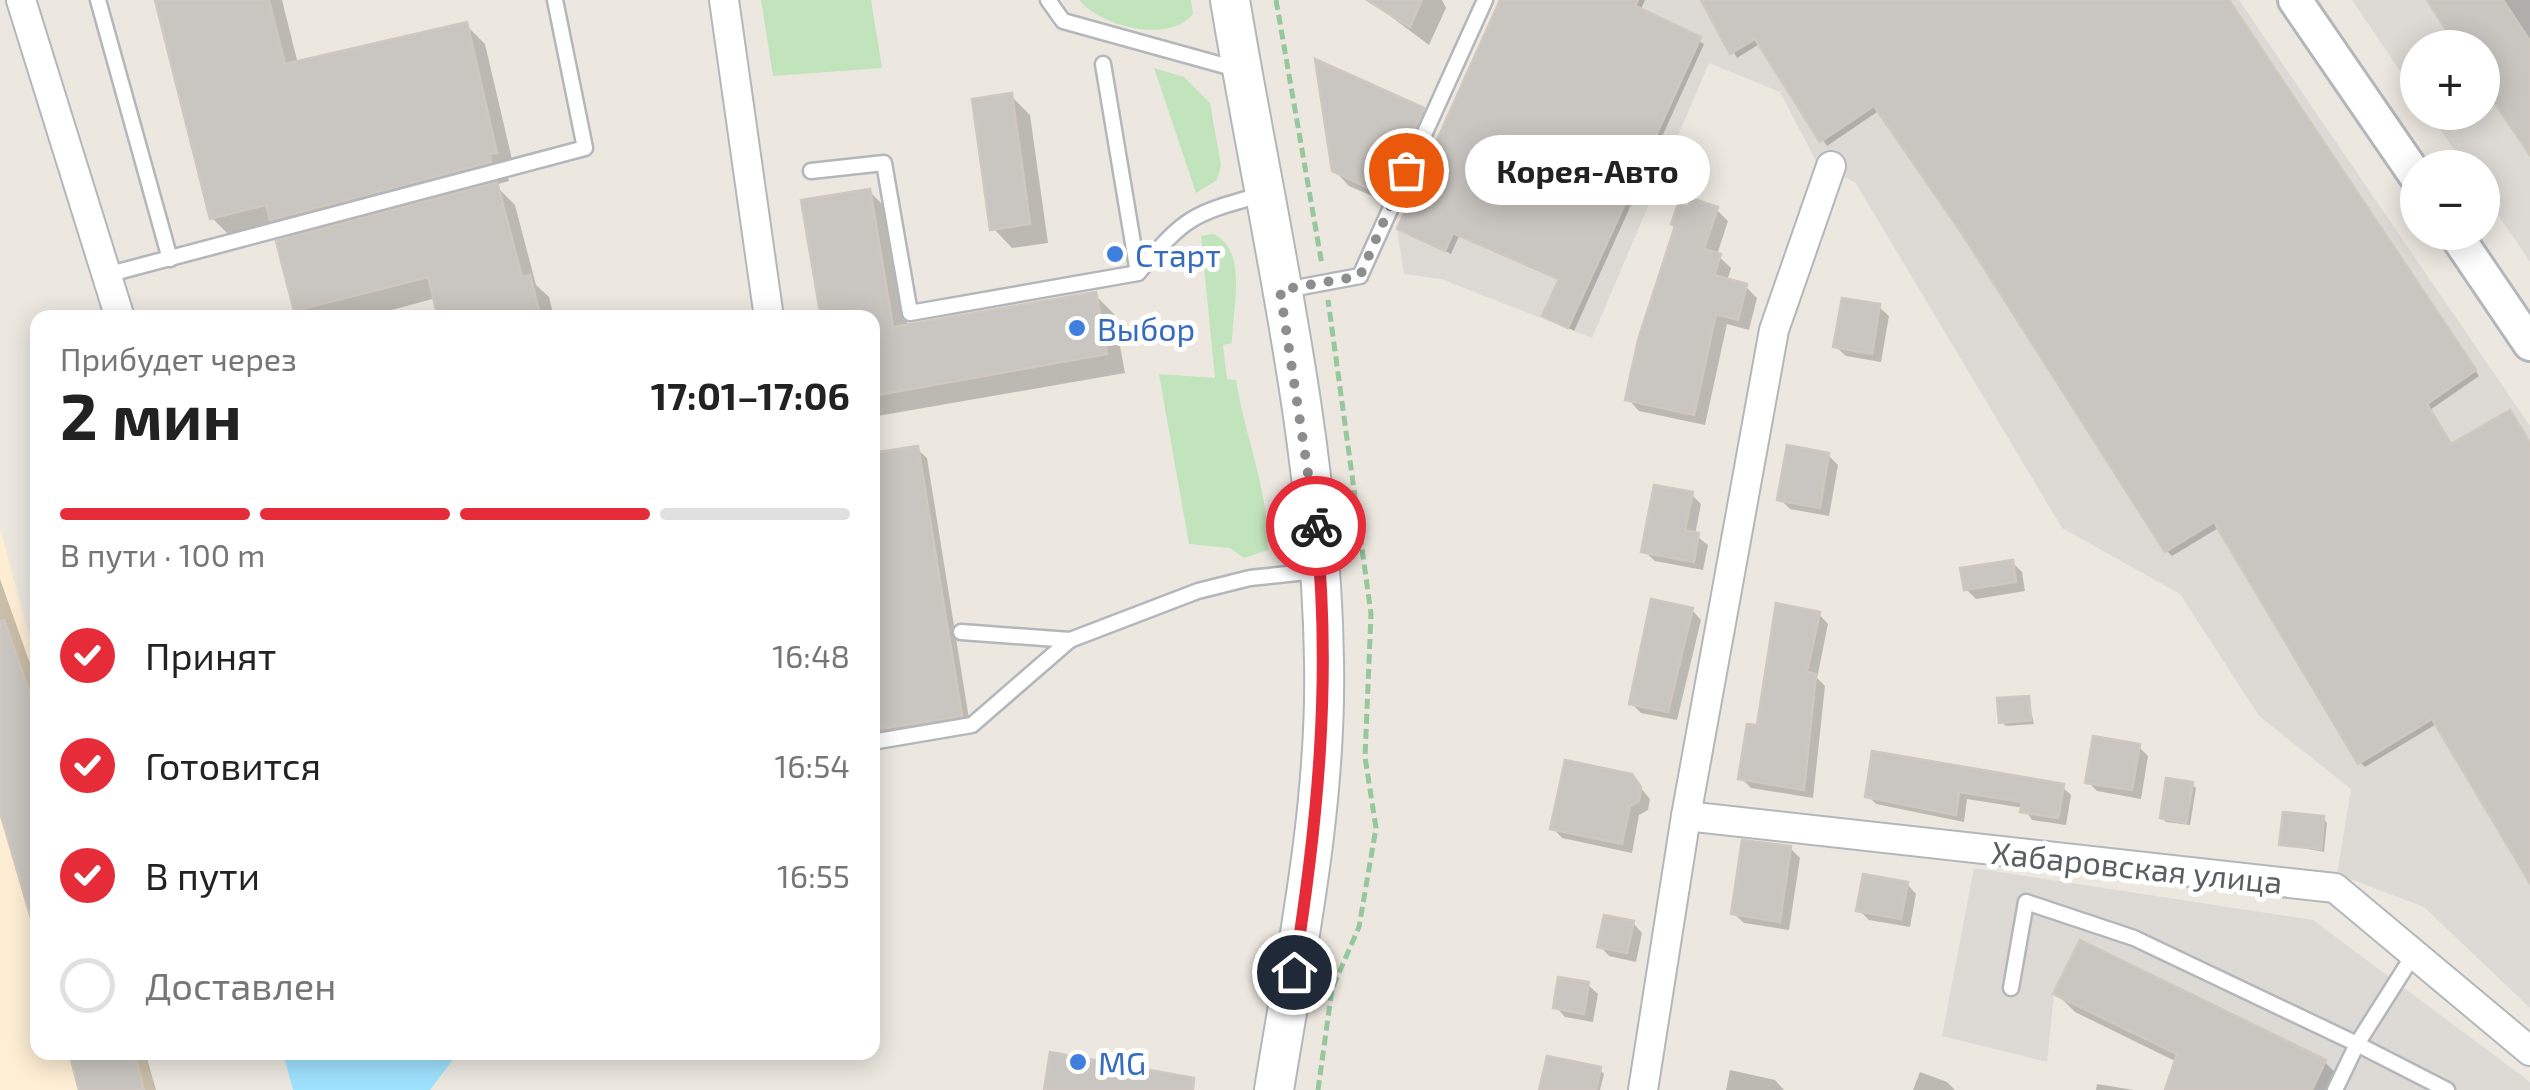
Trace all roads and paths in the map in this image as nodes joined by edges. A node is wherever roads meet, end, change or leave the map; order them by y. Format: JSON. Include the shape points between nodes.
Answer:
{"nodes":[{"id":1,"x":21,"y":0,"type":"edge"},
{"id":2,"x":98,"y":0,"type":"edge"},
{"id":3,"x":555,"y":0,"type":"edge"},
{"id":4,"x":724,"y":0,"type":"edge"},
{"id":5,"x":1048,"y":0,"type":"edge"},
{"id":6,"x":1230,"y":0,"type":"edge"},
{"id":7,"x":1276,"y":0,"type":"edge"},
{"id":8,"x":1485,"y":0,"type":"edge"},
{"id":9,"x":2296,"y":0,"type":"edge"},
{"id":10,"x":1102,"y":64,"type":"dead end"},
{"id":11,"x":1242,"y":70,"type":"junction"},
{"id":12,"x":2400,"y":153,"type":"edge"},
{"id":13,"x":1831,"y":166,"type":"dead end"},
{"id":14,"x":811,"y":171,"type":"dead end"},
{"id":15,"x":1262,"y":194,"type":"junction"},
{"id":16,"x":2466,"y":250,"type":"edge"},
{"id":17,"x":170,"y":258,"type":"junction"},
{"id":18,"x":1138,"y":273,"type":"junction"},
{"id":19,"x":106,"y":275,"type":"junction"},
{"id":20,"x":1325,"y":283,"type":"junction"},
{"id":21,"x":1280,"y":290,"type":"junction"},
{"id":22,"x":117,"y":310,"type":"edge"},
{"id":23,"x":768,"y":310,"type":"edge"},
{"id":24,"x":2530,"y":344,"type":"edge"},
{"id":25,"x":1321,"y":571,"type":"junction"},
{"id":26,"x":961,"y":632,"type":"dead end"},
{"id":27,"x":1070,"y":640,"type":"junction"},
{"id":28,"x":880,"y":741,"type":"edge"},
{"id":29,"x":1686,"y":816,"type":"junction"},
{"id":30,"x":2414,"y":954,"type":"junction"},
{"id":31,"x":2010,"y":988,"type":"dead end"},
{"id":32,"x":2357,"y":1044,"type":"junction"},
{"id":33,"x":2530,"y":1051,"type":"edge"},
{"id":34,"x":1274,"y":1090,"type":"edge"},
{"id":35,"x":1643,"y":1090,"type":"edge"},
{"id":36,"x":2335,"y":1090,"type":"edge"},
{"id":37,"x":2448,"y":1090,"type":"edge"}],
"edges":[{"from":1,"to":19,"type":"street"},
{"from":2,"to":17,"type":"lane"},
{"from":3,"to":17,"type":"lane","via":[[586,148]]},
{"from":4,"to":23,"type":"street"},
{"from":5,"to":11,"type":"lane","via":[[1063,21]]},
{"from":6,"to":11,"type":"main road"},
{"from":7,"to":20,"type":"path"},
{"from":8,"to":20,"type":"lane","via":[[1360,276]]},
{"from":9,"to":12,"type":"street"},
{"from":10,"to":18,"type":"lane"},
{"from":11,"to":15,"type":"main road"},
{"from":13,"to":29,"type":"street","via":[[1774,330]]},
{"from":14,"to":18,"type":"lane","via":[[884,163],[910,313]]},
{"from":15,"to":18,"type":"lane","via":[[1178,225]]},
{"from":15,"to":21,"type":"main road"},
{"from":16,"to":24,"type":"street"},
{"from":17,"to":19,"type":"lane"},
{"from":19,"to":22,"type":"street"},
{"from":20,"to":21,"type":"lane"},
{"from":21,"to":25,"type":"main road"},
{"from":25,"to":27,"type":"lane","via":[[1198,591]]},
{"from":25,"to":34,"type":"main road","via":[[1323,748]]},
{"from":26,"to":27,"type":"lane"},
{"from":27,"to":28,"type":"lane","via":[[972,726]]},
{"from":29,"to":30,"type":"street","name":"Хабаровская улица","via":[[2335,888]]},
{"from":29,"to":35,"type":"street"},
{"from":30,"to":32,"type":"lane"},
{"from":30,"to":33,"type":"street","name":"Хабаровская улица"},
{"from":31,"to":32,"type":"lane","via":[[2026,902],[2134,938]]},
{"from":32,"to":36,"type":"lane"},
{"from":32,"to":37,"type":"lane"}]}
